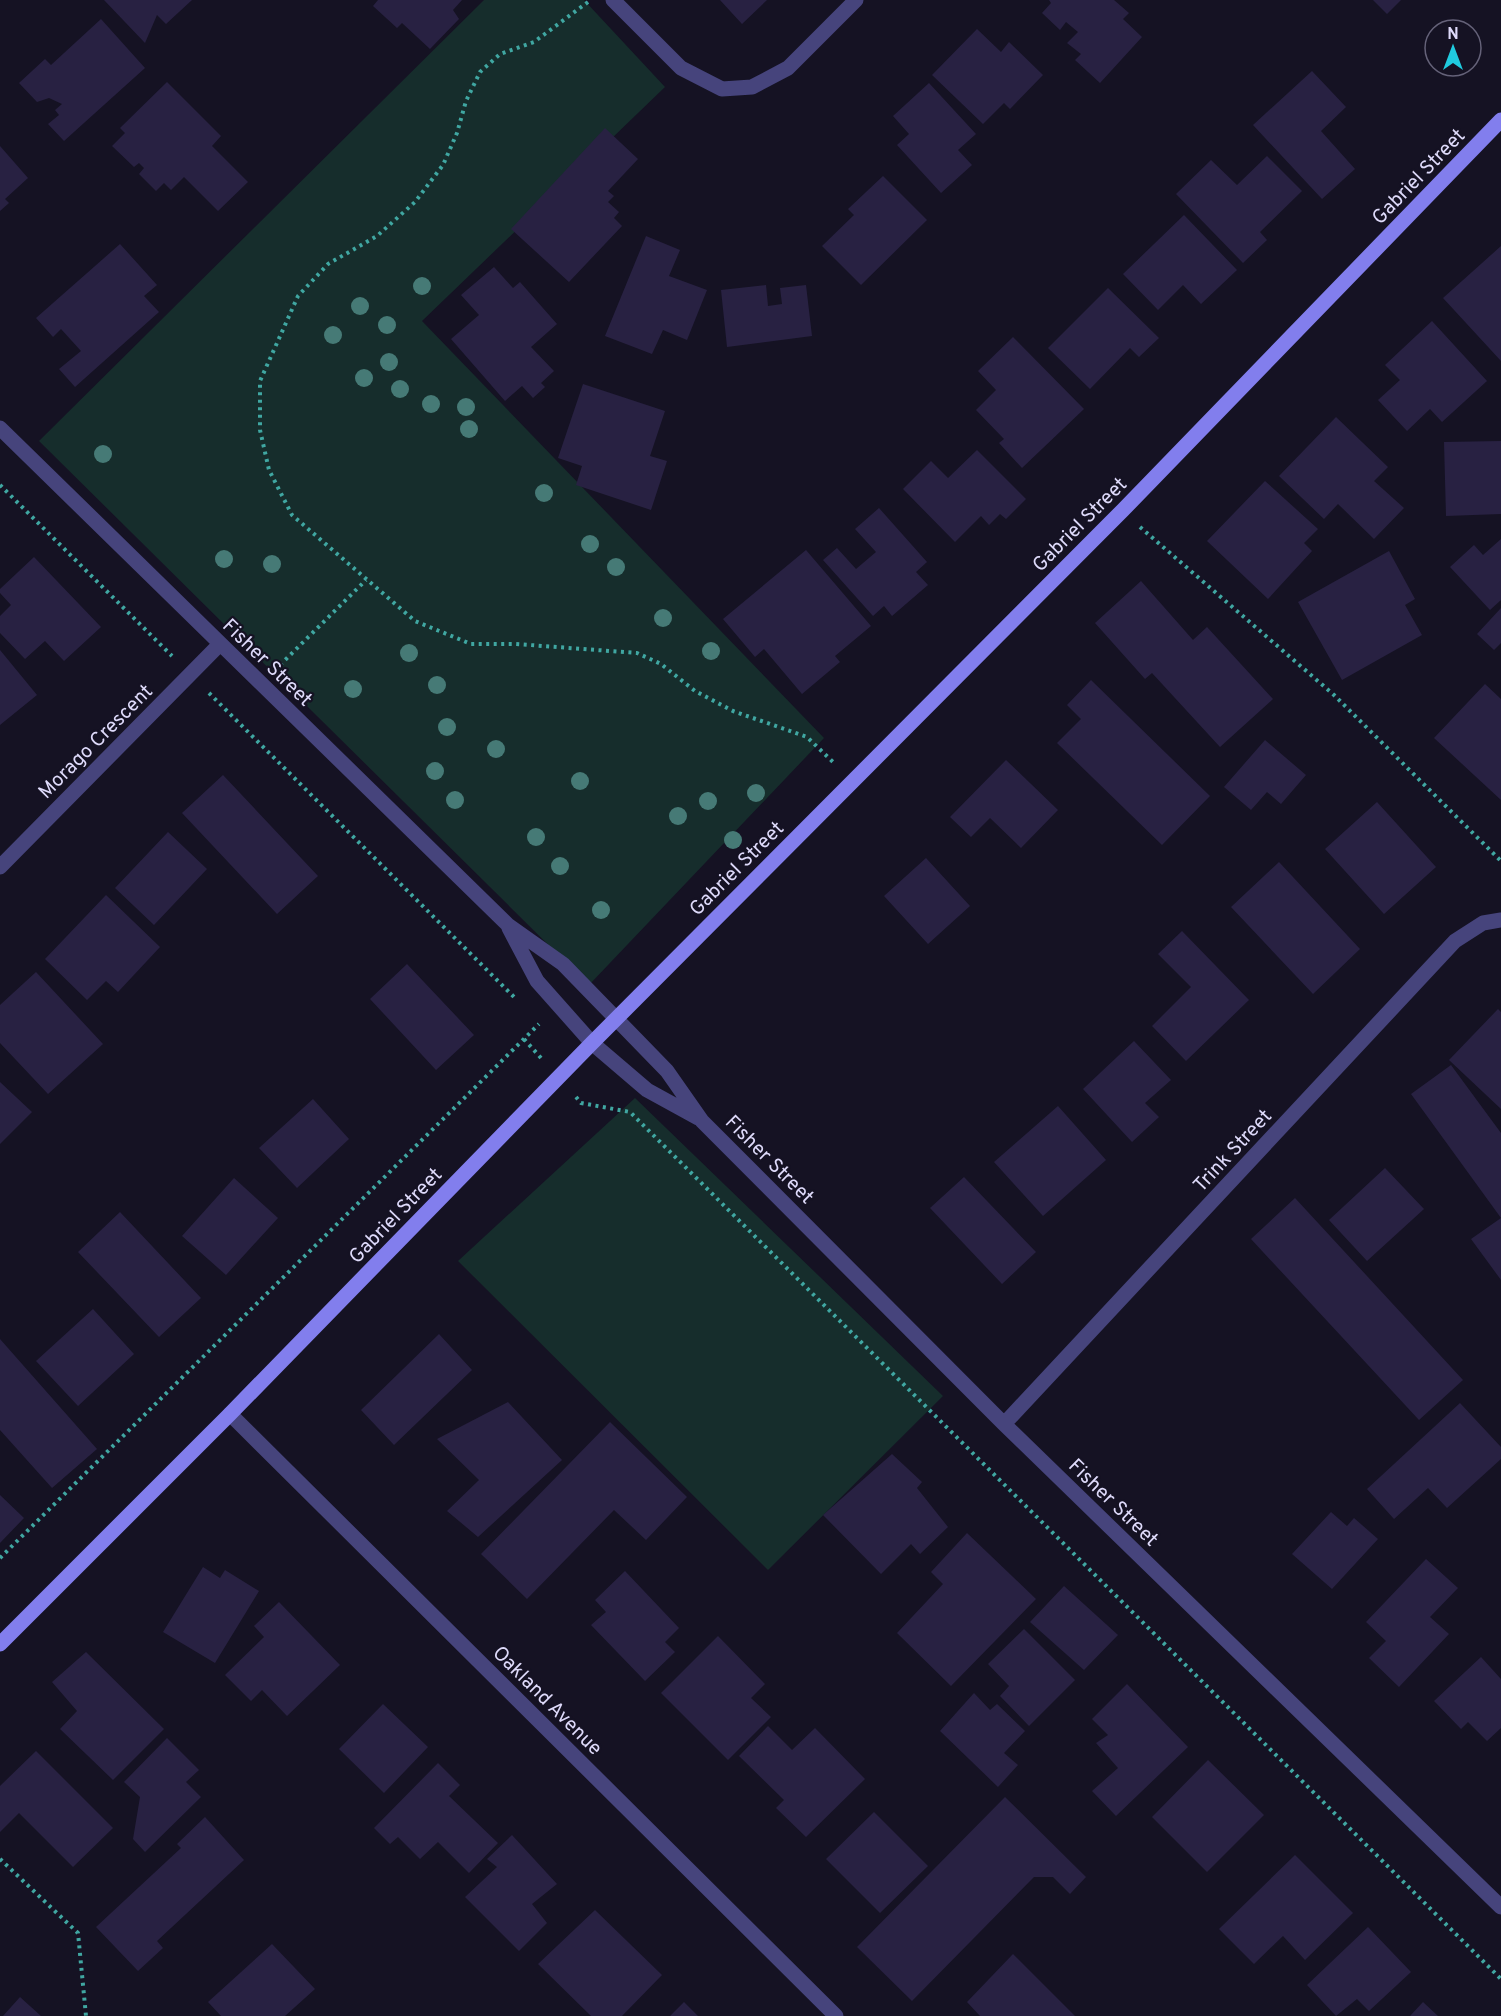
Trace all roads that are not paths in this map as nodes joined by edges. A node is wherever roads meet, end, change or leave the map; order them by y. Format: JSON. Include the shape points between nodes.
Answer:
{"nodes":[{"id":1,"x":613,"y":0,"type":"edge"},
{"id":2,"x":856,"y":0,"type":"edge"},
{"id":3,"x":1501,"y":120,"type":"edge"},
{"id":4,"x":0,"y":428,"type":"edge"},
{"id":5,"x":219,"y":645,"type":"junction"},
{"id":6,"x":0,"y":867,"type":"edge"},
{"id":7,"x":1501,"y":920,"type":"edge"},
{"id":8,"x":508,"y":925,"type":"junction"},
{"id":9,"x":616,"y":1018,"type":"junction"},
{"id":10,"x":592,"y":1042,"type":"junction"},
{"id":11,"x":702,"y":1121,"type":"junction"},
{"id":12,"x":231,"y":1414,"type":"junction"},
{"id":13,"x":1004,"y":1424,"type":"junction"},
{"id":14,"x":0,"y":1644,"type":"edge"},
{"id":15,"x":1501,"y":1907,"type":"edge"},
{"id":16,"x":836,"y":2016,"type":"edge"}],
"edges":[{"from":1,"to":2,"type":"street","via":[[681,68],[722,88],[753,87],[788,68]]},
{"from":3,"to":9,"type":"street","name":"Gabriel Street","via":[[1123,510]]},
{"from":4,"to":5,"type":"street","name":"Fisher Street"},
{"from":5,"to":6,"type":"street","name":"Morago Crescent"},
{"from":5,"to":8,"type":"street","name":"Fisher Street"},
{"from":7,"to":13,"type":"street","name":"Trink Street","via":[[1483,923],[1455,941]]},
{"from":8,"to":9,"type":"street","name":"Fisher Street","via":[[563,964]]},
{"from":8,"to":10,"type":"street","name":"Fisher Street","via":[[537,981]]},
{"from":9,"to":10,"type":"street","name":"Gabriel Street"},
{"from":9,"to":11,"type":"street","name":"Fisher Street","via":[[667,1071]]},
{"from":10,"to":11,"type":"street","name":"Fisher Street","via":[[647,1090]]},
{"from":10,"to":12,"type":"street","name":"Gabriel Street"},
{"from":11,"to":13,"type":"street","name":"Fisher Street"},
{"from":12,"to":14,"type":"street","name":"Gabriel Street"},
{"from":12,"to":16,"type":"street","name":"Oakland Avenue"},
{"from":13,"to":15,"type":"street","name":"Fisher Street"}]}
